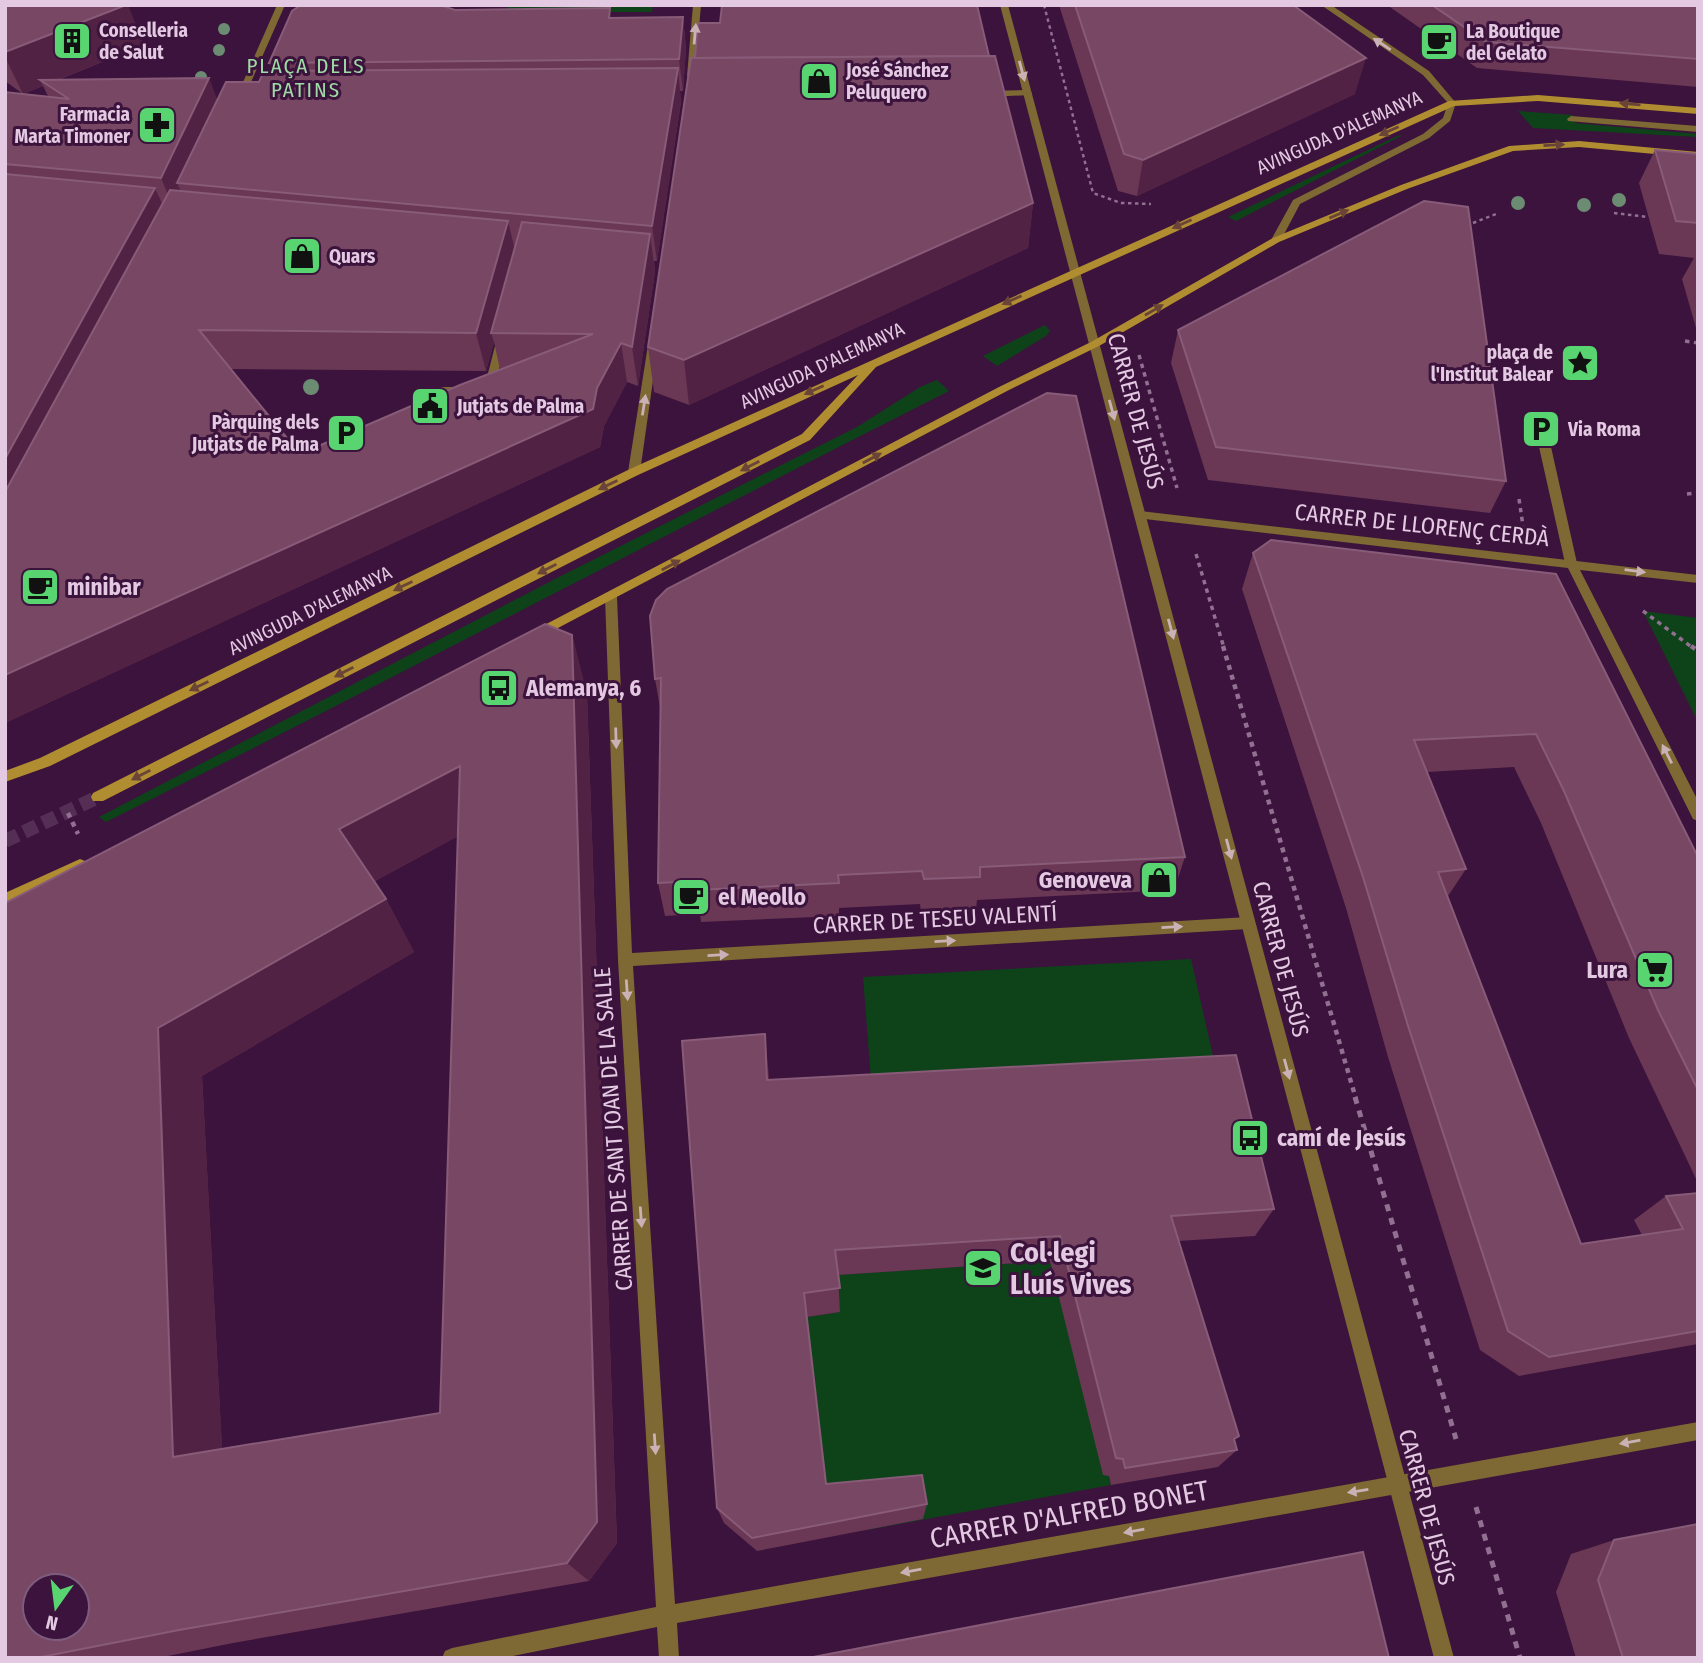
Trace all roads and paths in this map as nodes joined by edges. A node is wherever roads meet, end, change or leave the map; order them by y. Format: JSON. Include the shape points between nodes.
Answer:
{"nodes":[{"id":1,"x":281,"y":5,"type":"edge"},
{"id":2,"x":698,"y":5,"type":"edge"},
{"id":3,"x":1004,"y":5,"type":"edge"},
{"id":4,"x":1044,"y":5,"type":"edge"},
{"id":5,"x":1325,"y":5,"type":"edge"},
{"id":6,"x":690,"y":83,"type":"edge"},
{"id":7,"x":1028,"y":93,"type":"junction"},
{"id":8,"x":974,"y":94,"type":"edge"},
{"id":9,"x":225,"y":101,"type":"edge"},
{"id":10,"x":239,"y":101,"type":"junction"},
{"id":11,"x":253,"y":101,"type":"edge"},
{"id":12,"x":1452,"y":103,"type":"junction"},
{"id":13,"x":1698,"y":111,"type":"edge"},
{"id":14,"x":233,"y":113,"type":"edge"},
{"id":15,"x":1572,"y":119,"type":"dead end"},
{"id":16,"x":1698,"y":129,"type":"edge"},
{"id":17,"x":1698,"y":155,"type":"edge"},
{"id":18,"x":1614,"y":213,"type":"dead end"},
{"id":19,"x":1496,"y":214,"type":"dead end"},
{"id":20,"x":1648,"y":217,"type":"dead end"},
{"id":21,"x":1473,"y":223,"type":"edge"},
{"id":22,"x":1180,"y":225,"type":"junction"},
{"id":23,"x":1276,"y":240,"type":"junction"},
{"id":24,"x":1074,"y":271,"type":"junction"},
{"id":25,"x":503,"y":332,"type":"edge"},
{"id":26,"x":654,"y":336,"type":"edge"},
{"id":27,"x":1685,"y":341,"type":"dead end"},
{"id":28,"x":1698,"y":343,"type":"edge"},
{"id":29,"x":1095,"y":344,"type":"junction"},
{"id":30,"x":1138,"y":354,"type":"dead end"},
{"id":31,"x":877,"y":362,"type":"junction"},
{"id":32,"x":435,"y":390,"type":"dead end"},
{"id":33,"x":1541,"y":429,"type":"dead end"},
{"id":34,"x":634,"y":472,"type":"junction"},
{"id":35,"x":1698,"y":493,"type":"edge"},
{"id":36,"x":1687,"y":494,"type":"dead end"},
{"id":37,"x":1140,"y":515,"type":"junction"},
{"id":38,"x":1186,"y":520,"type":"junction"},
{"id":39,"x":1572,"y":563,"type":"junction"},
{"id":40,"x":1698,"y":579,"type":"edge"},
{"id":41,"x":611,"y":597,"type":"junction"},
{"id":42,"x":1643,"y":611,"type":"dead end"},
{"id":43,"x":528,"y":639,"type":"edge"},
{"id":44,"x":1698,"y":651,"type":"edge"},
{"id":45,"x":5,"y":777,"type":"edge"},
{"id":46,"x":98,"y":797,"type":"tunnel mouth"},
{"id":47,"x":1698,"y":815,"type":"edge"},
{"id":48,"x":89,"y":860,"type":"edge"},
{"id":49,"x":5,"y":900,"type":"edge"},
{"id":50,"x":1248,"y":923,"type":"junction"},
{"id":51,"x":625,"y":960,"type":"junction"},
{"id":52,"x":1698,"y":1431,"type":"edge"},
{"id":53,"x":1465,"y":1471,"type":"junction"},
{"id":54,"x":1398,"y":1485,"type":"junction"},
{"id":55,"x":666,"y":1615,"type":"junction"},
{"id":56,"x":452,"y":1658,"type":"edge"},
{"id":57,"x":668,"y":1658,"type":"edge"},
{"id":58,"x":1444,"y":1658,"type":"edge"},
{"id":59,"x":1520,"y":1658,"type":"edge"}],
"edges":[{"from":1,"to":10,"type":"street"},
{"from":6,"to":2,"type":"street","one_way":true},
{"from":3,"to":7,"type":"street","name":"CARRER DE JESÚS","one_way":true},
{"from":4,"to":22,"type":"path","via":[[1093,193],[1121,203],[1149,203]]},
{"from":12,"to":5,"type":"street","one_way":true,"via":[[1426,73]]},
{"from":7,"to":8,"type":"street"},
{"from":7,"to":24,"type":"street","name":"CARRER DE JESÚS"},
{"from":9,"to":10,"type":"street"},
{"from":10,"to":11,"type":"street"},
{"from":10,"to":14,"type":"street"},
{"from":13,"to":12,"type":"main road","one_way":true,"via":[[1538,98]]},
{"from":12,"to":22,"type":"main road","name":"AVINGUDA D'ALEMANYA","one_way":true},
{"from":12,"to":23,"type":"street","name":"AVINGUDA D'ALEMANYA","via":[[1447,118],[1426,136],[1296,202]]},
{"from":15,"to":16,"type":"street"},
{"from":23,"to":17,"type":"main road","one_way":true,"via":[[1512,148],[1579,144]]},
{"from":18,"to":20,"type":"path"},
{"from":19,"to":21,"type":"path"},
{"from":22,"to":24,"type":"main road","name":"AVINGUDA D'ALEMANYA"},
{"from":29,"to":23,"type":"main road","one_way":true},
{"from":24,"to":29,"type":"street","name":"CARRER DE JESÚS"},
{"from":24,"to":31,"type":"main road","name":"AVINGUDA D'ALEMANYA","one_way":true},
{"from":25,"to":32,"type":"street","via":[[488,390]]},
{"from":34,"to":26,"type":"street","one_way":true},
{"from":27,"to":28,"type":"path"},
{"from":29,"to":37,"type":"street","name":"CARRER DE JESÚS","one_way":true},
{"from":41,"to":29,"type":"main road","one_way":true},
{"from":30,"to":38,"type":"path"},
{"from":31,"to":34,"type":"main road","name":"AVINGUDA D'ALEMANYA","one_way":true},
{"from":31,"to":46,"type":"main road","one_way":true,"via":[[806,437]]},
{"from":33,"to":39,"type":"street"},
{"from":34,"to":45,"type":"main road","name":"AVINGUDA D'ALEMANYA","one_way":true,"via":[[57,756]]},
{"from":35,"to":36,"type":"path"},
{"from":37,"to":38,"type":"street","name":"CARRER DE LLORENÇ CERDÀ"},
{"from":37,"to":50,"type":"street","name":"CARRER DE JESÚS","one_way":true},
{"from":38,"to":39,"type":"street","name":"CARRER DE LLORENÇ CERDÀ"},
{"from":38,"to":53,"type":"path"},
{"from":39,"to":40,"type":"street","name":"CARRER DE LLORENÇ CERDÀ","one_way":true},
{"from":47,"to":39,"type":"street","one_way":true},
{"from":41,"to":43,"type":"main road"},
{"from":41,"to":51,"type":"street","name":"CARRER DE SANT JOAN DE LA SALLE","one_way":true},
{"from":42,"to":44,"type":"path"},
{"from":48,"to":49,"type":"main road"},
{"from":51,"to":50,"type":"street","name":"CARRER DE TESEU VALENTÍ","one_way":true},
{"from":50,"to":54,"type":"street","name":"CARRER DE JESÚS","one_way":true},
{"from":51,"to":55,"type":"street","name":"CARRER DE SANT JOAN DE LA SALLE","one_way":true},
{"from":52,"to":53,"type":"street","name":"CARRER D'ALFRED BONET","one_way":true},
{"from":53,"to":54,"type":"street","name":"CARRER D'ALFRED BONET"},
{"from":53,"to":59,"type":"path"},
{"from":54,"to":55,"type":"street","name":"CARRER D'ALFRED BONET","one_way":true},
{"from":54,"to":58,"type":"street","name":"CARRER DE JESÚS"},
{"from":55,"to":56,"type":"street","name":"CARRER D'ALFRED BONET"},
{"from":55,"to":57,"type":"street","name":"CARRER DE SANT JOAN DE LA SALLE"}]}
